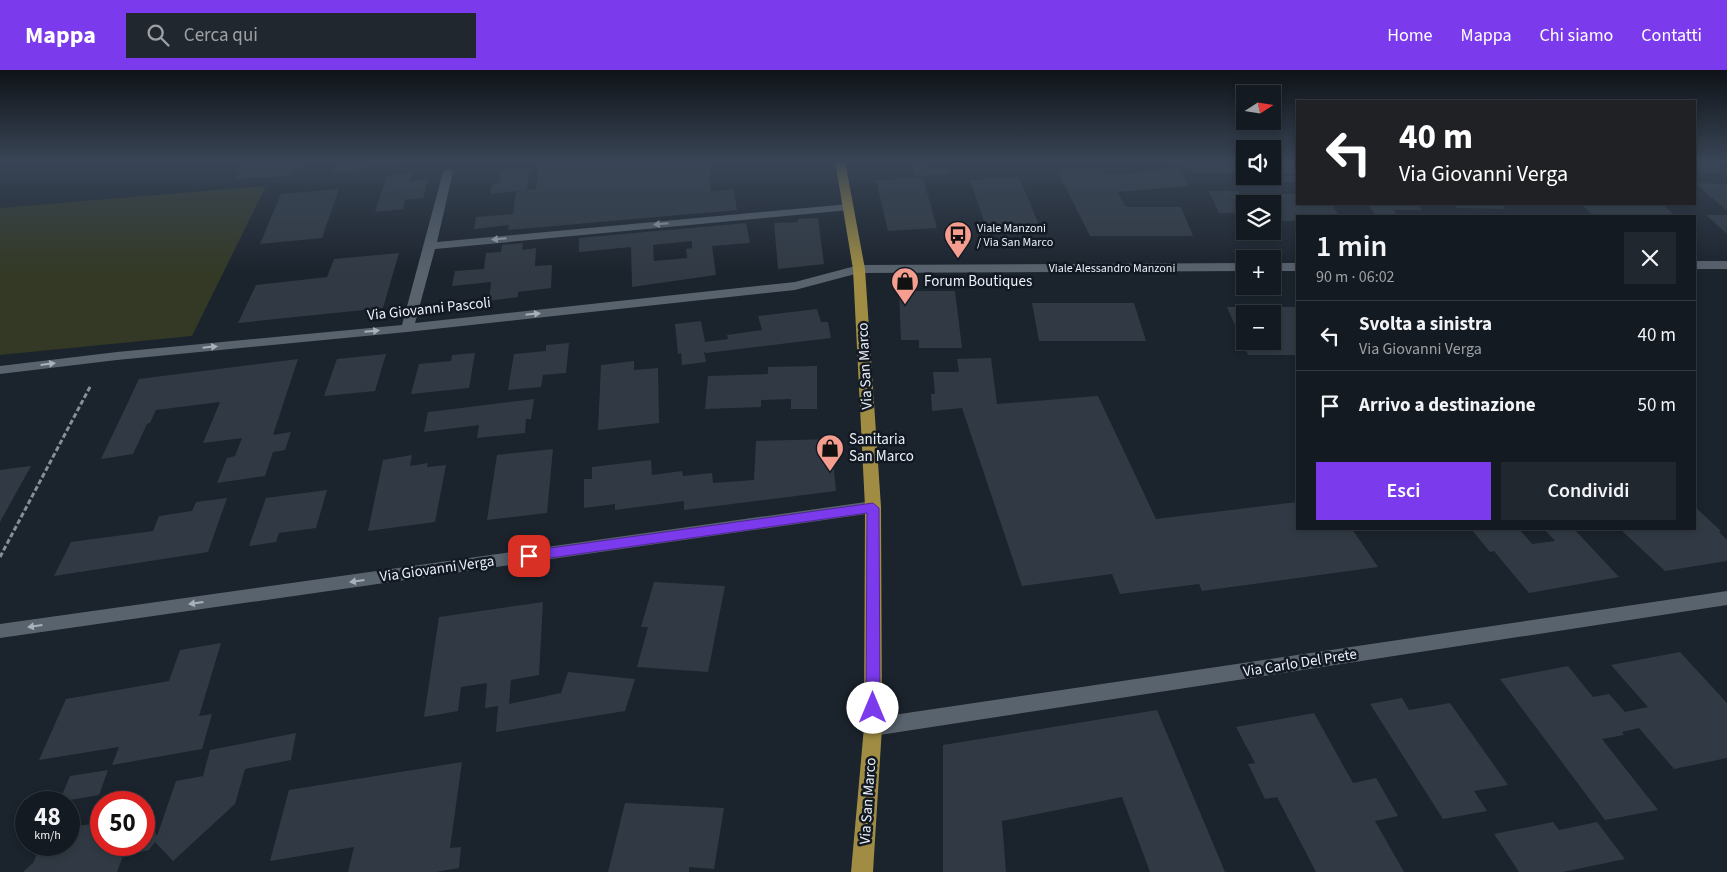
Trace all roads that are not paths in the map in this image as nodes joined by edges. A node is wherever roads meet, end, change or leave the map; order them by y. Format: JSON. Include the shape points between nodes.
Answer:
{"nodes":[{"id":1,"x":442,"y":198,"type":"edge"},
{"id":2,"x":847,"y":198,"type":"edge"},
{"id":3,"x":849,"y":206,"type":"junction"},
{"id":4,"x":430,"y":246,"type":"junction"},
{"id":5,"x":1696,"y":265,"type":"edge"},
{"id":6,"x":1727,"y":265,"type":"edge"},
{"id":7,"x":1236,"y":267,"type":"edge"},
{"id":8,"x":1281,"y":267,"type":"edge"},
{"id":9,"x":1296,"y":267,"type":"edge"},
{"id":10,"x":859,"y":269,"type":"junction"},
{"id":11,"x":407,"y":328,"type":"junction"},
{"id":12,"x":0,"y":370,"type":"edge"},
{"id":13,"x":873,"y":508,"type":"junction"},
{"id":14,"x":1727,"y":598,"type":"edge"},
{"id":15,"x":0,"y":631,"type":"edge"},
{"id":16,"x":873,"y":727,"type":"junction"},
{"id":17,"x":862,"y":872,"type":"edge"}],
"edges":[{"from":1,"to":4,"type":"street"},
{"from":2,"to":3,"type":"main road","name":"Via San Marco"},
{"from":3,"to":4,"type":"street","one_way":true},
{"from":3,"to":10,"type":"main road","name":"Via San Marco"},
{"from":4,"to":11,"type":"street"},
{"from":5,"to":6,"type":"street"},
{"from":7,"to":10,"type":"street","name":"Viale Alessandro Manzoni"},
{"from":8,"to":9,"type":"street"},
{"from":11,"to":10,"type":"street","name":"Via Giovanni Pascoli","one_way":true,"via":[[795,286]]},
{"from":10,"to":13,"type":"main road","name":"Via San Marco"},
{"from":12,"to":11,"type":"street","name":"Via Giovanni Pascoli","one_way":true},
{"from":13,"to":15,"type":"street","name":"Via Giovanni Verga","one_way":true},
{"from":13,"to":16,"type":"main road","name":"Via San Marco"},
{"from":14,"to":16,"type":"street","name":"Via Carlo Del Prete"},
{"from":16,"to":17,"type":"main road","name":"Via San Marco"}]}
